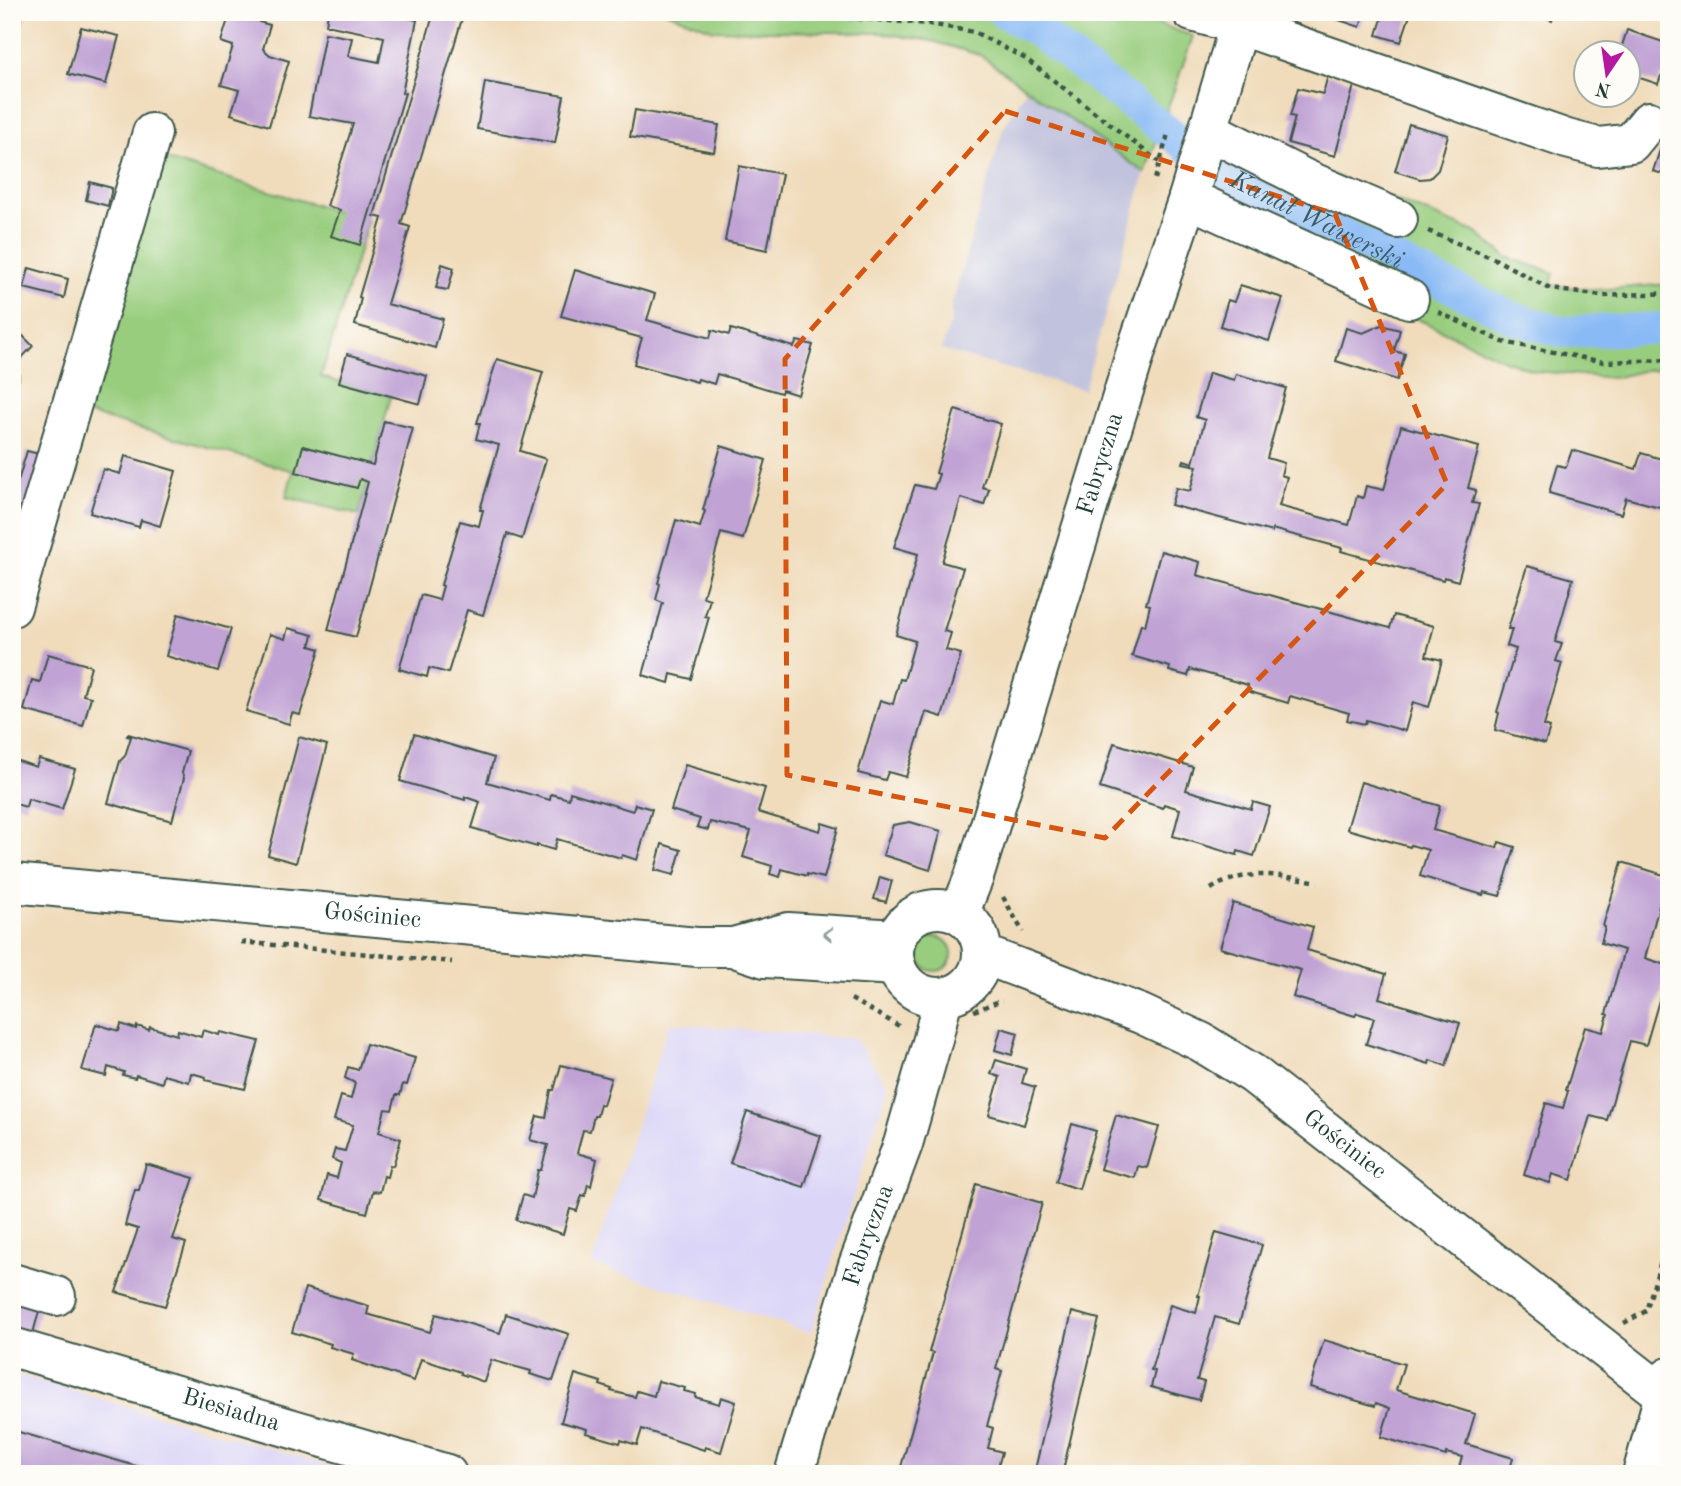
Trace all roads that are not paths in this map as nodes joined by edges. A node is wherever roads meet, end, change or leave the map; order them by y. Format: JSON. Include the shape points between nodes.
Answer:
{"nodes":[{"id":1,"x":1192,"y":12,"type":"edge"},
{"id":2,"x":1241,"y":19,"type":"edge"},
{"id":3,"x":1649,"y":121,"type":"dead end"},
{"id":4,"x":1208,"y":130,"type":"junction"},
{"id":5,"x":152,"y":133,"type":"dead end"},
{"id":6,"x":1188,"y":198,"type":"junction"},
{"id":7,"x":1398,"y":219,"type":"road end"},
{"id":8,"x":1409,"y":299,"type":"road end"},
{"id":9,"x":12,"y":607,"type":"edge"},
{"id":10,"x":12,"y":883,"type":"edge"},
{"id":11,"x":959,"y":914,"type":"junction"},
{"id":12,"x":896,"y":953,"type":"junction"},
{"id":13,"x":982,"y":954,"type":"junction"},
{"id":14,"x":943,"y":996,"type":"junction"},
{"id":15,"x":12,"y":1283,"type":"edge"},
{"id":16,"x":56,"y":1296,"type":"dead end"},
{"id":17,"x":12,"y":1347,"type":"edge"},
{"id":18,"x":1667,"y":1391,"type":"edge"},
{"id":19,"x":447,"y":1474,"type":"edge"},
{"id":20,"x":794,"y":1474,"type":"edge"},
{"id":21,"x":1642,"y":1474,"type":"edge"}],
"edges":[{"from":1,"to":2,"type":"street"},
{"from":2,"to":3,"type":"street","via":[[1598,148],[1631,143]]},
{"from":2,"to":4,"type":"street","name":"Fabryczna"},
{"from":4,"to":6,"type":"street","name":"Fabryczna"},
{"from":4,"to":7,"type":"street"},
{"from":5,"to":9,"type":"street"},
{"from":6,"to":8,"type":"street"},
{"from":6,"to":11,"type":"street","name":"Fabryczna"},
{"from":10,"to":12,"type":"street","name":"Gościniec","via":[[697,947],[733,947],[788,932]]},
{"from":11,"to":12,"type":"street","via":[[934,909],[911,918],[902,928]]},
{"from":11,"to":13,"type":"street","via":[[971,924]]},
{"from":12,"to":14,"type":"street","via":[[903,980],[928,996]]},
{"from":13,"to":14,"type":"street","via":[[975,978],[955,994]]},
{"from":13,"to":18,"type":"street","name":"Gościniec","via":[[1141,1014],[1201,1042],[1253,1074]]},
{"from":14,"to":20,"type":"street","name":"Fabryczna","via":[[902,1144],[858,1265]]},
{"from":15,"to":16,"type":"street"},
{"from":17,"to":19,"type":"street","name":"Biesiadna"},
{"from":18,"to":21,"type":"street"}]}
